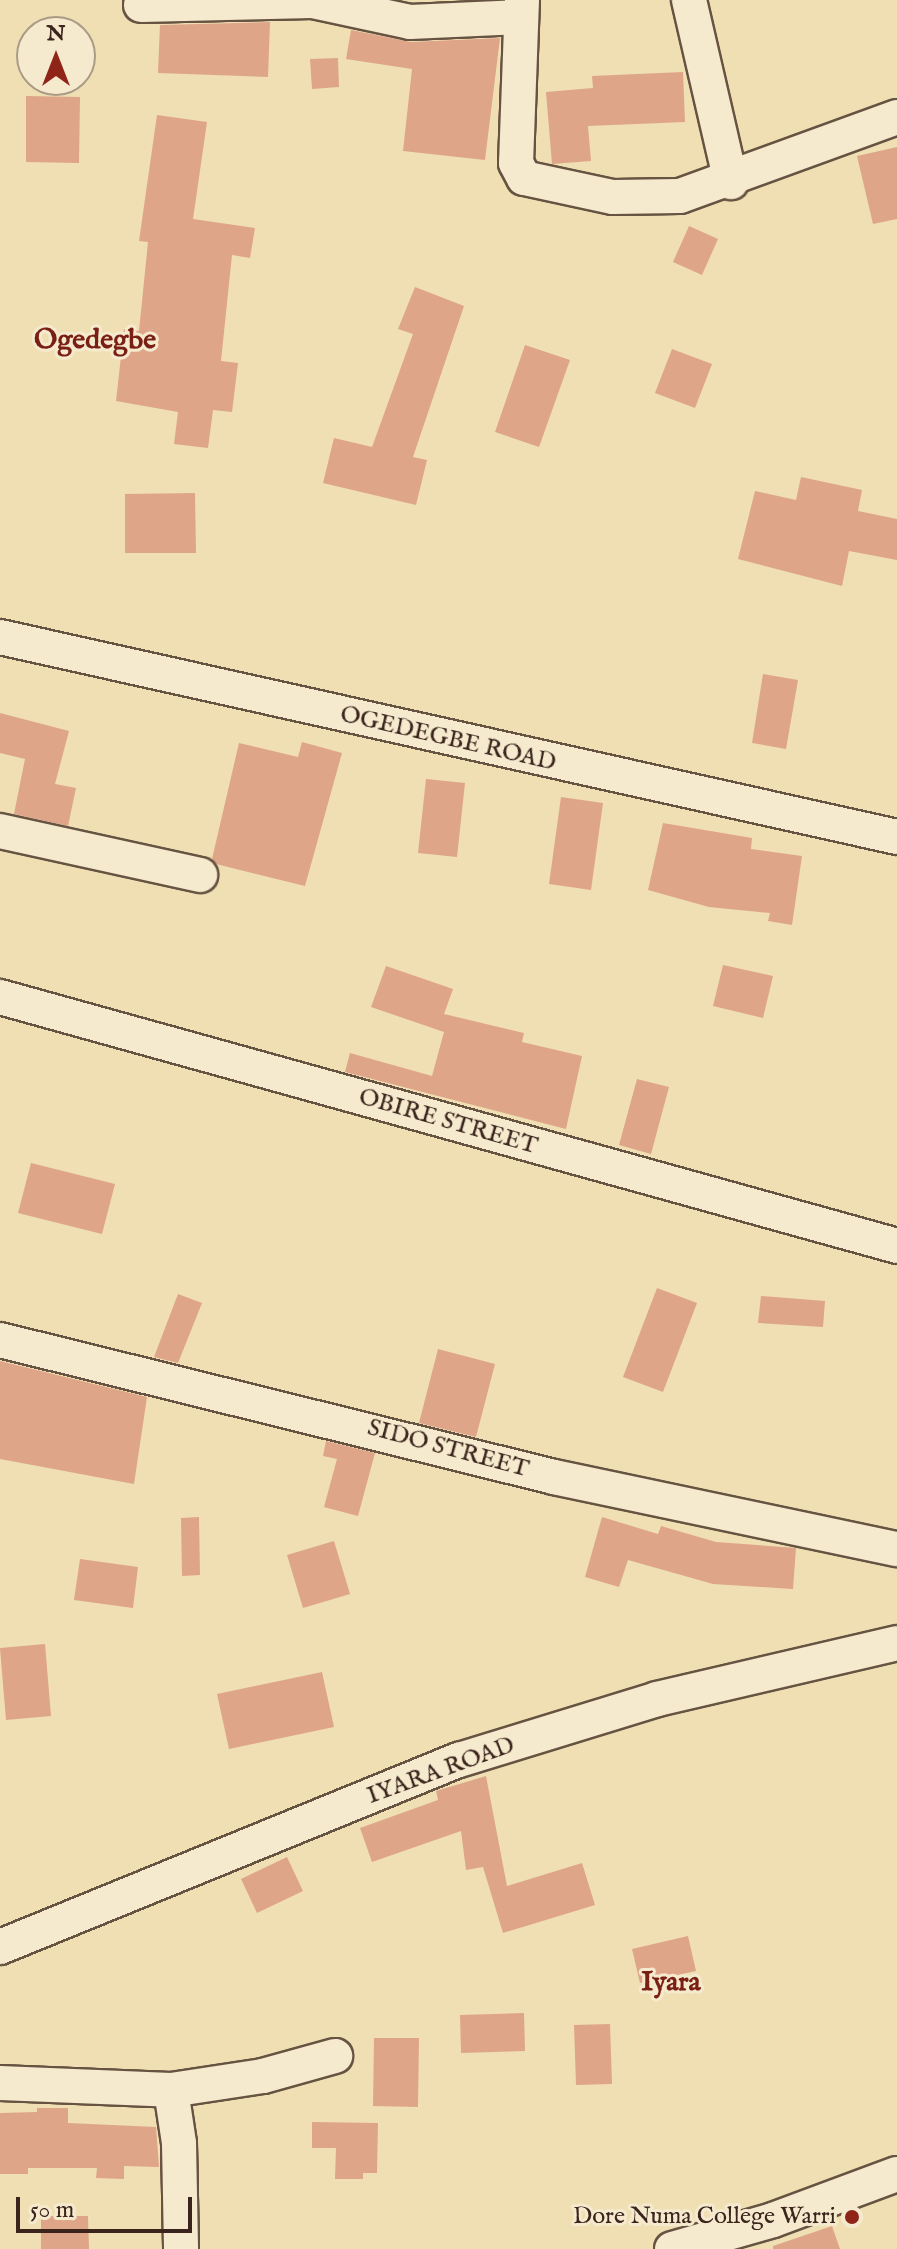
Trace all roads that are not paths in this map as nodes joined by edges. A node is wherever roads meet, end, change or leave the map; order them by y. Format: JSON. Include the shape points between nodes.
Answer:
{"nodes":[{"id":1,"x":689,"y":0,"type":"edge"},
{"id":2,"x":141,"y":5,"type":"dead end"},
{"id":3,"x":522,"y":9,"type":"edge"},
{"id":4,"x":897,"y":117,"type":"edge"},
{"id":5,"x":731,"y":182,"type":"junction"},
{"id":6,"x":0,"y":637,"type":"edge"},
{"id":7,"x":0,"y":831,"type":"edge"},
{"id":8,"x":897,"y":837,"type":"edge"},
{"id":9,"x":200,"y":875,"type":"dead end"},
{"id":10,"x":0,"y":997,"type":"edge"},
{"id":11,"x":897,"y":1246,"type":"edge"},
{"id":12,"x":0,"y":1340,"type":"edge"},
{"id":13,"x":897,"y":1549,"type":"edge"},
{"id":14,"x":897,"y":1643,"type":"edge"},
{"id":15,"x":0,"y":1947,"type":"edge"},
{"id":16,"x":335,"y":2056,"type":"dead end"},
{"id":17,"x":0,"y":2083,"type":"edge"},
{"id":18,"x":171,"y":2090,"type":"junction"},
{"id":19,"x":897,"y":2174,"type":"edge"},
{"id":20,"x":181,"y":2249,"type":"edge"},
{"id":21,"x":672,"y":2249,"type":"edge"}],
"edges":[{"from":1,"to":5,"type":"street"},
{"from":2,"to":3,"type":"street","via":[[312,1],[410,22]]},
{"from":3,"to":5,"type":"street","via":[[516,163],[524,178],[613,197],[680,196]]},
{"from":4,"to":5,"type":"street"},
{"from":6,"to":8,"type":"street","name":"OGEDEGBE ROAD"},
{"from":7,"to":9,"type":"street"},
{"from":10,"to":11,"type":"street","name":"OBIRE STREET"},
{"from":12,"to":13,"type":"street","name":"SIDO STREET","via":[[554,1477]]},
{"from":14,"to":15,"type":"street","name":"IYARA ROAD","via":[[657,1699],[459,1760]]},
{"from":16,"to":18,"type":"street","via":[[263,2076]]},
{"from":17,"to":18,"type":"street"},
{"from":18,"to":20,"type":"street","via":[[179,2143]]},
{"from":19,"to":21,"type":"street","via":[[773,2220]]}]}
